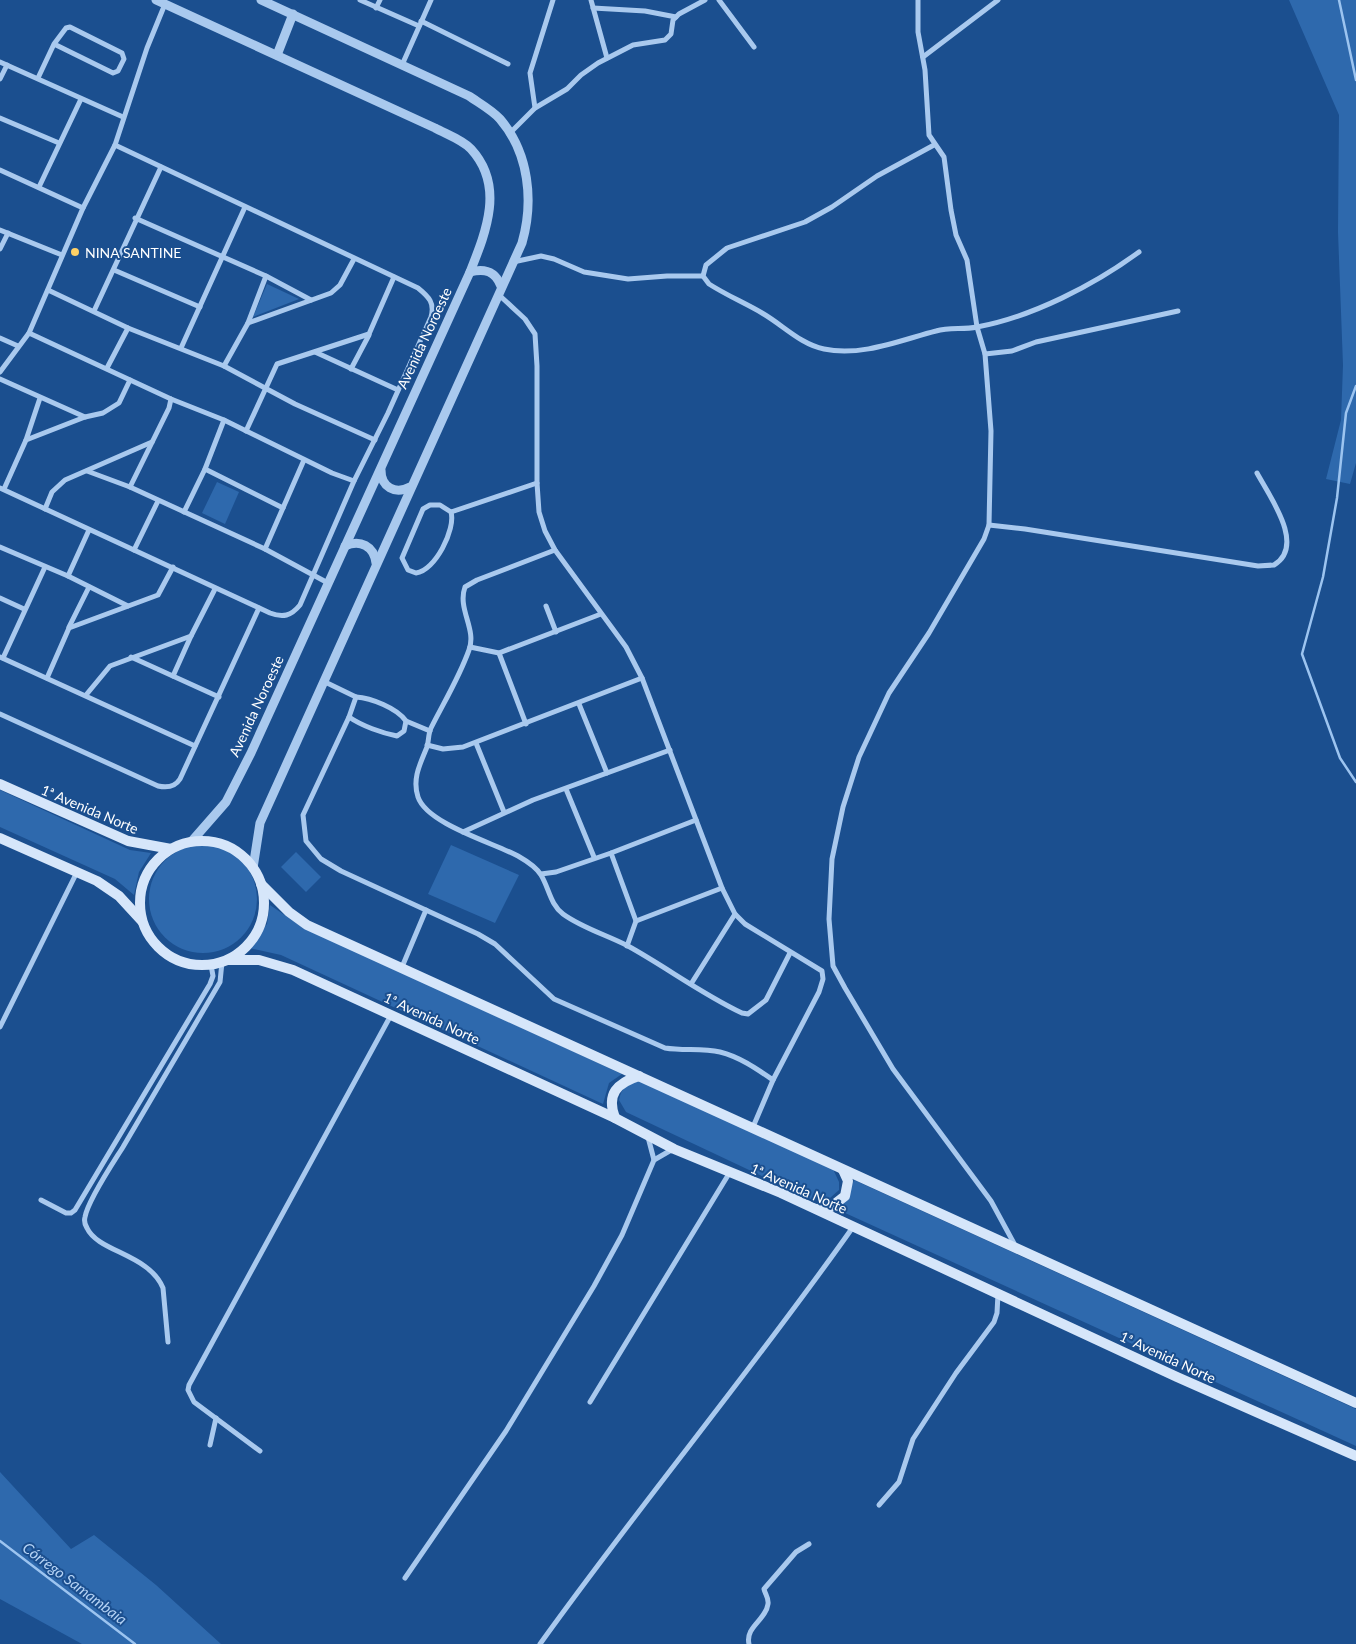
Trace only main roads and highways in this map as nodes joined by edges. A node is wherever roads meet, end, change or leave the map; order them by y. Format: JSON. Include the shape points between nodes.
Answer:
{"nodes":[{"id":1,"x":0,"y":784,"type":"edge"},
{"id":2,"x":0,"y":838,"type":"edge"},
{"id":3,"x":171,"y":849,"type":"junction"},
{"id":4,"x":261,"y":884,"type":"junction"},
{"id":5,"x":142,"y":921,"type":"junction"},
{"id":6,"x":225,"y":961,"type":"junction"},
{"id":7,"x":639,"y":1076,"type":"junction"},
{"id":8,"x":615,"y":1118,"type":"junction"},
{"id":9,"x":843,"y":1170,"type":"junction"},
{"id":10,"x":816,"y":1209,"type":"junction"},
{"id":11,"x":1356,"y":1403,"type":"edge"},
{"id":12,"x":1356,"y":1456,"type":"edge"}],
"edges":[{"from":1,"to":3,"type":"main road","name":"1ᵃ Avenida Norte","via":[[128,841]]},
{"from":2,"to":5,"type":"main road","via":[[97,881],[119,896]]},
{"from":3,"to":4,"type":"main road","via":[[190,842],[208,841],[225,846],[241,855]]},
{"from":3,"to":5,"type":"main road","via":[[155,862],[144,880],[140,900]]},
{"from":4,"to":6,"type":"main road","via":[[262,918],[255,935],[244,950]]},
{"from":4,"to":7,"type":"main road","via":[[307,925]]},
{"from":5,"to":6,"type":"main road","via":[[150,937],[176,960],[193,965]]},
{"from":6,"to":8,"type":"main road","name":"1ᵃ Avenida Norte","via":[[259,960],[284,966]]},
{"from":7,"to":8,"type":"main road","via":[[624,1081],[615,1091],[611,1102]]},
{"from":7,"to":9,"type":"main road"},
{"from":8,"to":10,"type":"main road","name":"1ᵃ Avenida Norte","via":[[647,1136]]},
{"from":9,"to":10,"type":"main road","via":[[848,1181],[845,1196],[832,1206]]},
{"from":9,"to":11,"type":"main road"},
{"from":10,"to":12,"type":"main road","name":"1ᵃ Avenida Norte","via":[[1186,1381]]}]}
